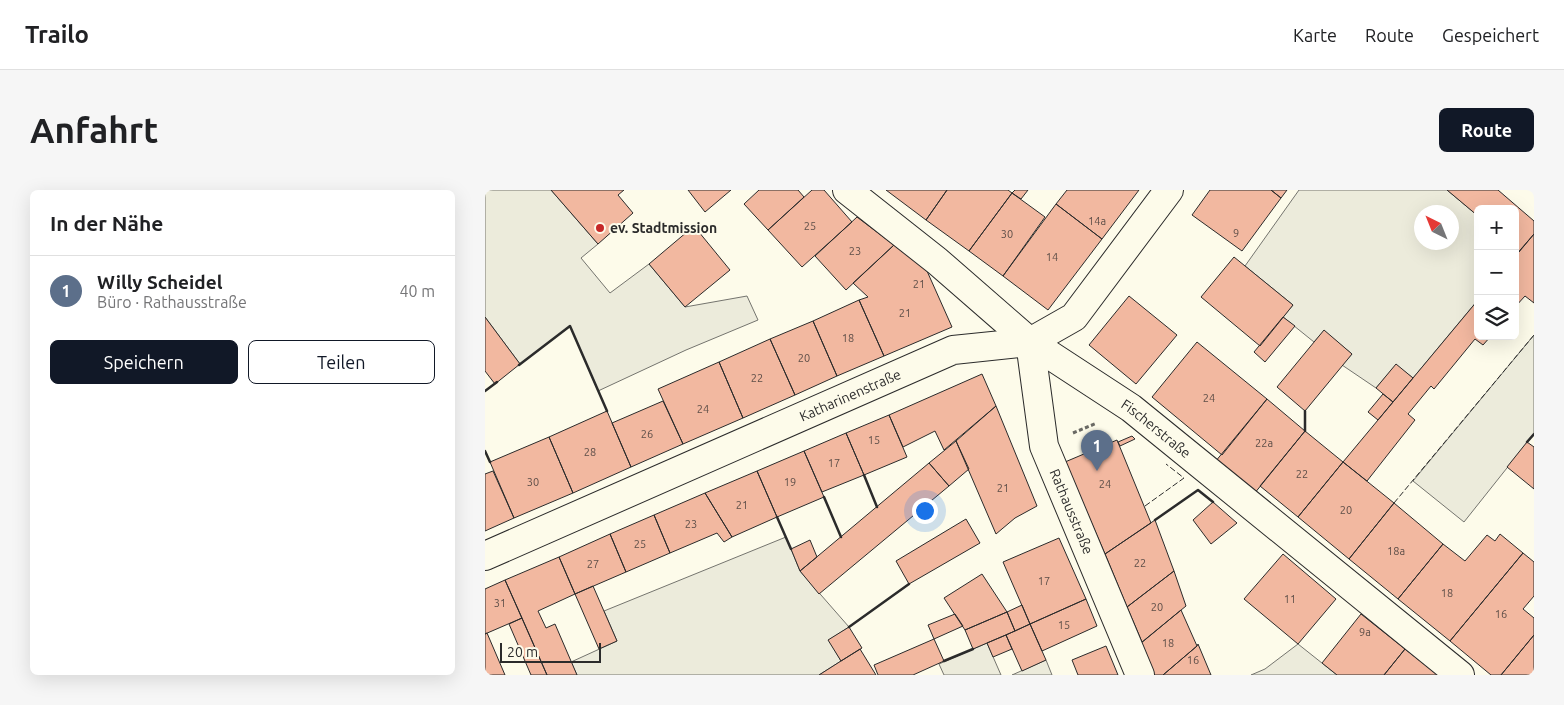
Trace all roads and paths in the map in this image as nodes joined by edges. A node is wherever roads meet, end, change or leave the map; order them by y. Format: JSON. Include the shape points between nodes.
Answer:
{"nodes":[{"id":1,"x":847,"y":190,"type":"edge"},
{"id":2,"x":1169,"y":190,"type":"edge"},
{"id":3,"x":1030,"y":342,"type":"junction"},
{"id":4,"x":1131,"y":408,"type":"junction"},
{"id":5,"x":1044,"y":446,"type":"junction"},
{"id":6,"x":485,"y":556,"type":"edge"},
{"id":7,"x":1140,"y":675,"type":"edge"},
{"id":8,"x":1460,"y":675,"type":"edge"}],
"edges":[{"from":1,"to":3,"type":"street","name":"Fischerstraße","via":[[937,261]]},
{"from":2,"to":3,"type":"street","name":"Katharinenstraße","via":[[1074,317]]},
{"from":3,"to":4,"type":"street","name":"Fischerstraße"},
{"from":3,"to":5,"type":"street","name":"Rathausstraße"},
{"from":3,"to":6,"type":"street","name":"Katharinenstraße","via":[[953,350]]},
{"from":4,"to":5,"type":"path"},
{"from":4,"to":8,"type":"street","name":"Fischerstraße"},
{"from":5,"to":7,"type":"street","name":"Rathausstraße"}]}
